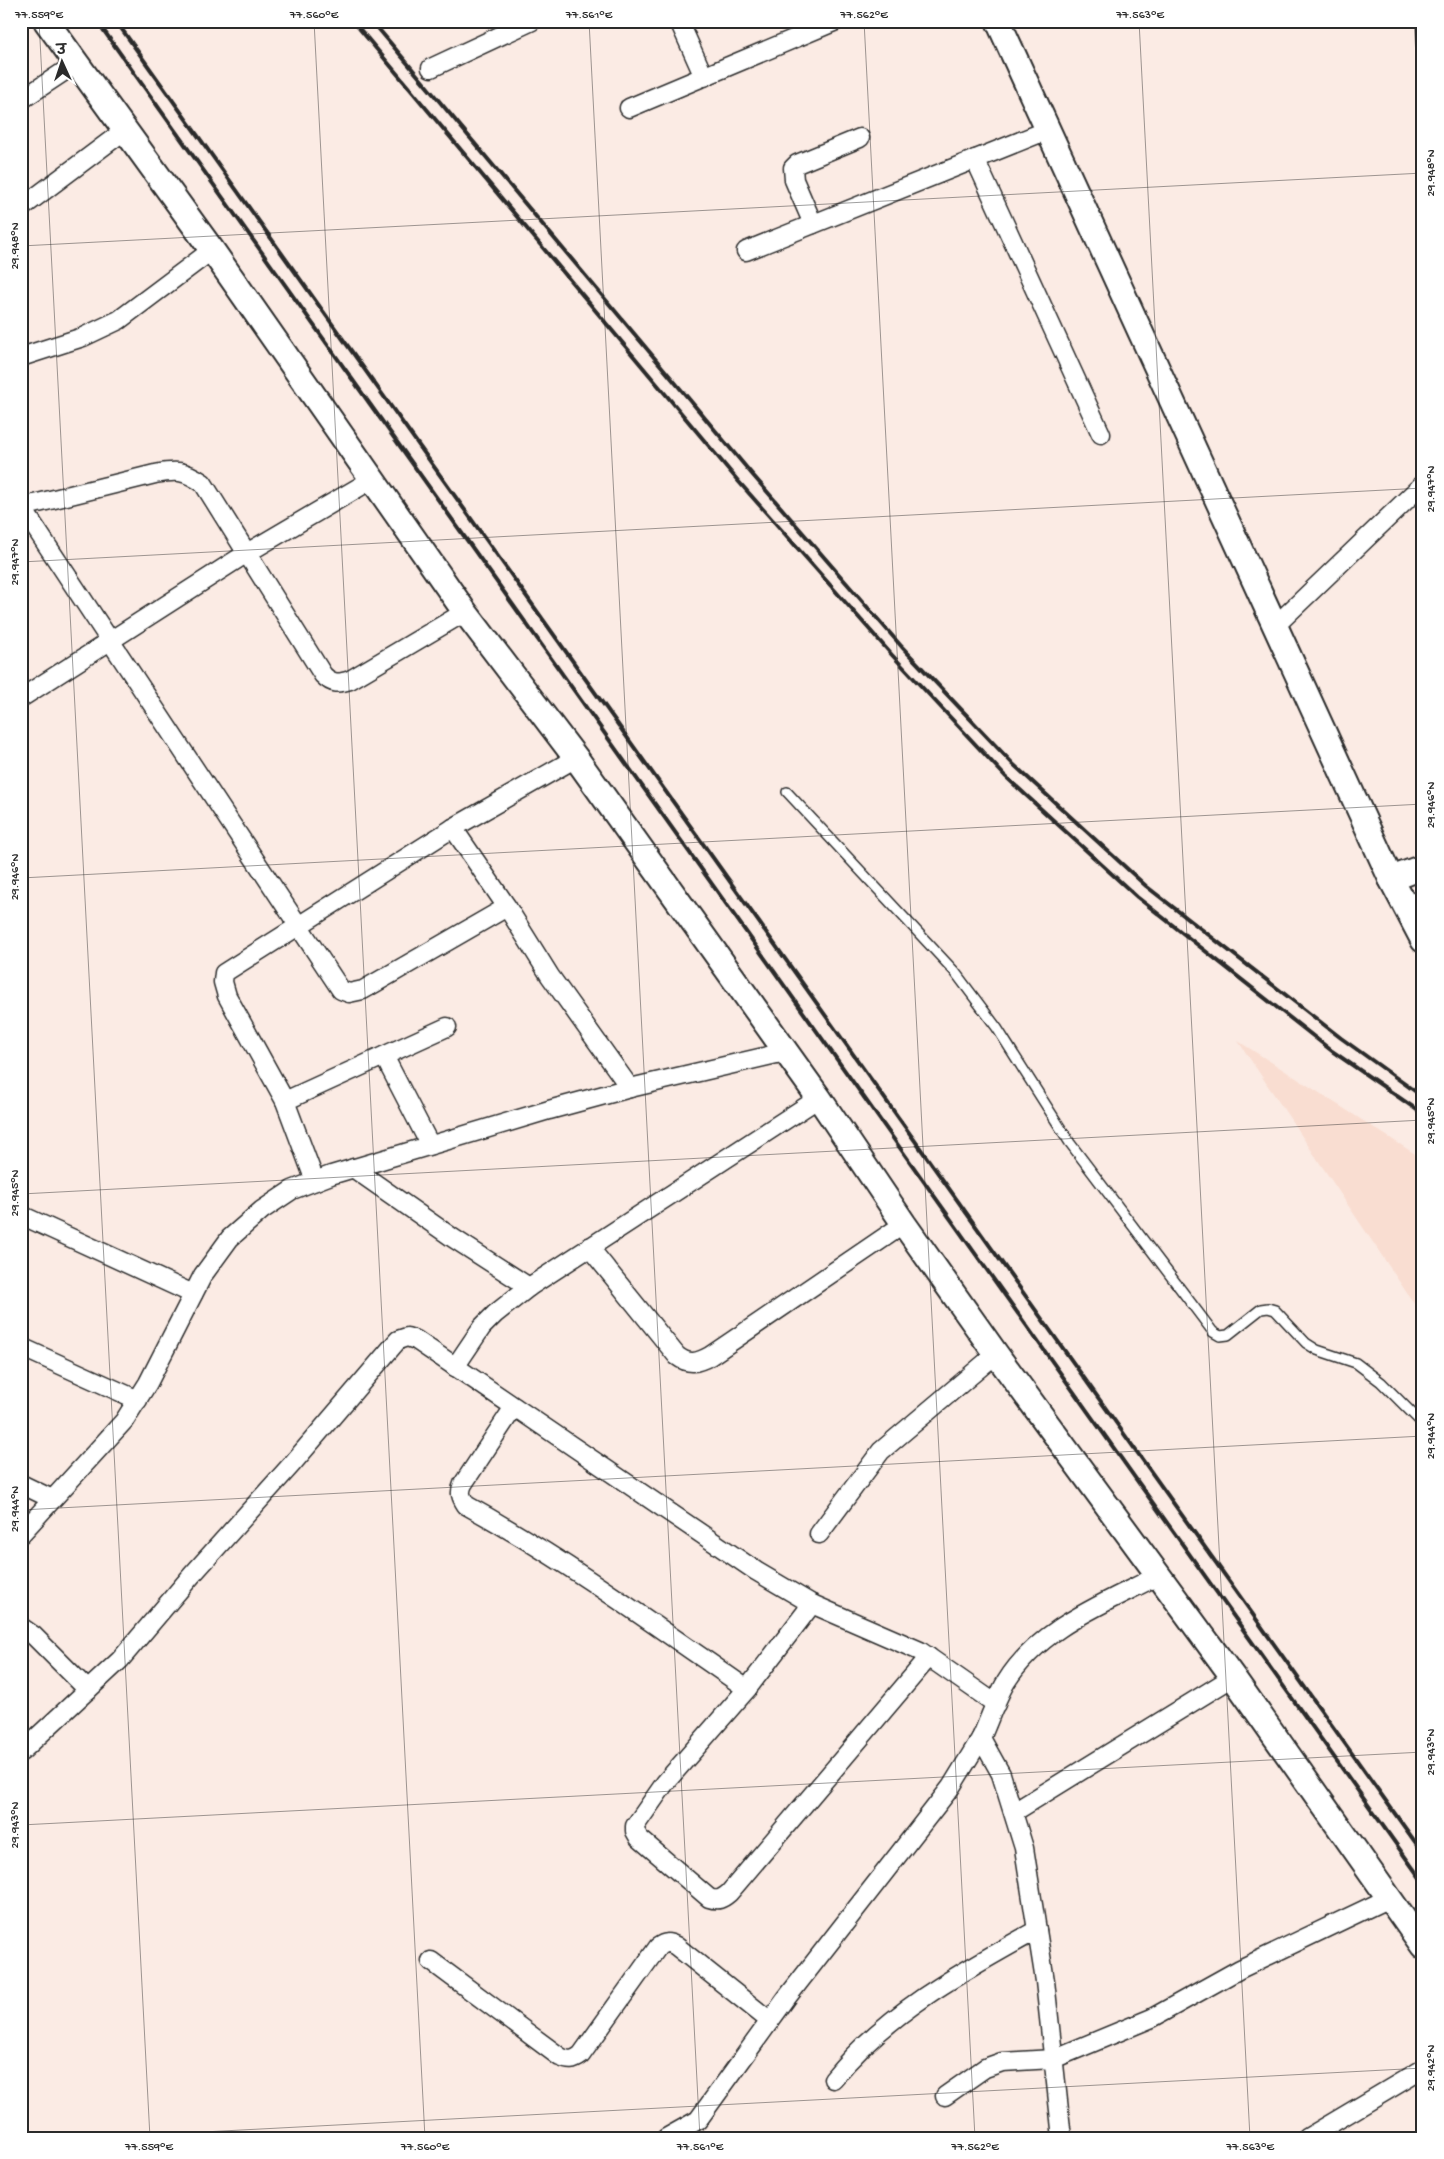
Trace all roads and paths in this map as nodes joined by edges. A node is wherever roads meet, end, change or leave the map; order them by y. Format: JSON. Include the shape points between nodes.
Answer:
{"nodes":[{"id":1,"x":46,"y":21,"type":"edge"},
{"id":2,"x":532,"y":21,"type":"edge"},
{"id":3,"x":679,"y":21,"type":"edge"},
{"id":4,"x":836,"y":21,"type":"edge"},
{"id":5,"x":998,"y":21,"type":"edge"},
{"id":6,"x":76,"y":63,"type":"junction"},
{"id":7,"x":431,"y":68,"type":"dead end"},
{"id":8,"x":704,"y":77,"type":"junction"},
{"id":9,"x":21,"y":100,"type":"edge"},
{"id":10,"x":629,"y":108,"type":"dead end"},
{"id":11,"x":125,"y":130,"type":"junction"},
{"id":12,"x":1048,"y":130,"type":"junction"},
{"id":13,"x":860,"y":138,"type":"dead end"},
{"id":14,"x":975,"y":160,"type":"junction"},
{"id":15,"x":21,"y":208,"type":"edge"},
{"id":16,"x":813,"y":224,"type":"junction"},
{"id":17,"x":212,"y":250,"type":"junction"},
{"id":18,"x":746,"y":251,"type":"dead end"},
{"id":19,"x":21,"y":357,"type":"edge"},
{"id":20,"x":1101,"y":434,"type":"dead end"},
{"id":21,"x":373,"y":479,"type":"junction"},
{"id":22,"x":1423,"y":484,"type":"edge"},
{"id":23,"x":22,"y":507,"type":"edge"},
{"id":24,"x":247,"y":553,"type":"junction"},
{"id":25,"x":465,"y":612,"type":"junction"},
{"id":26,"x":1275,"y":626,"type":"junction"},
{"id":27,"x":109,"y":642,"type":"junction"},
{"id":28,"x":21,"y":698,"type":"edge"},
{"id":29,"x":576,"y":758,"type":"junction"},
{"id":30,"x":787,"y":792,"type":"dead end"},
{"id":31,"x":453,"y":828,"type":"junction"},
{"id":32,"x":1423,"y":867,"type":"edge"},
{"id":33,"x":1390,"y":879,"type":"junction"},
{"id":34,"x":1413,"y":898,"type":"edge"},
{"id":35,"x":507,"y":907,"type":"junction"},
{"id":36,"x":298,"y":925,"type":"junction"},
{"id":37,"x":1423,"y":940,"type":"edge"},
{"id":38,"x":447,"y":1027,"type":"dead end"},
{"id":39,"x":785,"y":1052,"type":"junction"},
{"id":40,"x":384,"y":1056,"type":"junction"},
{"id":41,"x":630,"y":1088,"type":"junction"},
{"id":42,"x":819,"y":1098,"type":"junction"},
{"id":43,"x":285,"y":1101,"type":"junction"},
{"id":44,"x":430,"y":1145,"type":"junction"},
{"id":45,"x":354,"y":1168,"type":"junction"},
{"id":46,"x":315,"y":1181,"type":"junction"},
{"id":47,"x":21,"y":1215,"type":"edge"},
{"id":48,"x":904,"y":1224,"type":"junction"},
{"id":49,"x":589,"y":1247,"type":"junction"},
{"id":50,"x":529,"y":1287,"type":"junction"},
{"id":51,"x":193,"y":1294,"type":"junction"},
{"id":52,"x":21,"y":1347,"type":"edge"},
{"id":53,"x":996,"y":1354,"type":"junction"},
{"id":54,"x":455,"y":1367,"type":"junction"},
{"id":55,"x":138,"y":1400,"type":"junction"},
{"id":56,"x":514,"y":1407,"type":"junction"},
{"id":57,"x":1423,"y":1424,"type":"edge"},
{"id":58,"x":21,"y":1484,"type":"edge"},
{"id":59,"x":52,"y":1499,"type":"junction"},
{"id":60,"x":21,"y":1534,"type":"edge"},
{"id":61,"x":819,"y":1534,"type":"dead end"},
{"id":62,"x":1158,"y":1575,"type":"junction"},
{"id":63,"x":812,"y":1604,"type":"junction"},
{"id":64,"x":21,"y":1627,"type":"edge"},
{"id":65,"x":929,"y":1657,"type":"junction"},
{"id":66,"x":1233,"y":1677,"type":"junction"},
{"id":67,"x":747,"y":1689,"type":"junction"},
{"id":68,"x":88,"y":1690,"type":"junction"},
{"id":69,"x":996,"y":1704,"type":"junction"},
{"id":70,"x":980,"y":1738,"type":"junction"},
{"id":71,"x":21,"y":1752,"type":"edge"},
{"id":72,"x":1014,"y":1812,"type":"junction"},
{"id":73,"x":1389,"y":1898,"type":"junction"},
{"id":74,"x":1037,"y":1930,"type":"junction"},
{"id":75,"x":1423,"y":1946,"type":"edge"},
{"id":76,"x":431,"y":1961,"type":"dead end"},
{"id":77,"x":770,"y":2021,"type":"junction"},
{"id":78,"x":1054,"y":2059,"type":"junction"},
{"id":79,"x":1423,"y":2069,"type":"edge"},
{"id":80,"x":833,"y":2079,"type":"dead end"},
{"id":81,"x":945,"y":2096,"type":"dead end"},
{"id":82,"x":698,"y":2120,"type":"junction"},
{"id":83,"x":666,"y":2138,"type":"edge"},
{"id":84,"x":692,"y":2138,"type":"edge"},
{"id":85,"x":1062,"y":2138,"type":"edge"},
{"id":86,"x":1307,"y":2138,"type":"edge"}],
"edges":[{"from":1,"to":6,"type":"main road"},
{"from":2,"to":7,"type":"street"},
{"from":3,"to":8,"type":"street"},
{"from":4,"to":8,"type":"street"},
{"from":5,"to":12,"type":"main road"},
{"from":6,"to":9,"type":"street"},
{"from":6,"to":11,"type":"main road"},
{"from":8,"to":10,"type":"street"},
{"from":11,"to":15,"type":"street"},
{"from":11,"to":17,"type":"main road"},
{"from":12,"to":14,"type":"street"},
{"from":12,"to":26,"type":"main road"},
{"from":13,"to":16,"type":"street","via":[[793,168],[794,180]]},
{"from":14,"to":16,"type":"street"},
{"from":14,"to":20,"type":"street"},
{"from":16,"to":18,"type":"street"},
{"from":17,"to":19,"type":"street","via":[[119,320],[83,337]]},
{"from":17,"to":21,"type":"main road"},
{"from":21,"to":24,"type":"street"},
{"from":21,"to":25,"type":"main road"},
{"from":22,"to":26,"type":"street"},
{"from":23,"to":24,"type":"street","via":[[176,470],[203,483]]},
{"from":23,"to":27,"type":"street"},
{"from":24,"to":25,"type":"street","via":[[330,682],[339,684],[350,680]]},
{"from":24,"to":27,"type":"street"},
{"from":25,"to":29,"type":"main road"},
{"from":26,"to":33,"type":"main road"},
{"from":27,"to":28,"type":"street"},
{"from":27,"to":36,"type":"street"},
{"from":29,"to":31,"type":"street"},
{"from":29,"to":39,"type":"main road"},
{"from":30,"to":57,"type":"lane","via":[[955,972],[997,1028],[1070,1144],[1213,1332],[1220,1336],[1228,1335],[1261,1309],[1275,1310],[1306,1343],[1317,1350],[1356,1362]]},
{"from":31,"to":35,"type":"street"},
{"from":31,"to":36,"type":"street"},
{"from":32,"to":33,"type":"main road"},
{"from":33,"to":34,"type":"main road"},
{"from":34,"to":37,"type":"main road"},
{"from":35,"to":36,"type":"street","via":[[363,990],[349,993],[341,990],[333,980]]},
{"from":35,"to":41,"type":"street","via":[[550,976]]},
{"from":36,"to":43,"type":"street","via":[[224,973],[223,982]]},
{"from":38,"to":40,"type":"street"},
{"from":39,"to":41,"type":"street"},
{"from":39,"to":42,"type":"main road"},
{"from":40,"to":43,"type":"street"},
{"from":40,"to":44,"type":"street"},
{"from":41,"to":44,"type":"street"},
{"from":42,"to":48,"type":"main road"},
{"from":42,"to":49,"type":"street"},
{"from":43,"to":46,"type":"street"},
{"from":44,"to":45,"type":"street"},
{"from":45,"to":46,"type":"street"},
{"from":45,"to":50,"type":"street"},
{"from":46,"to":51,"type":"street","via":[[292,1190],[262,1210],[230,1238],[202,1275]]},
{"from":47,"to":51,"type":"street"},
{"from":48,"to":49,"type":"street","via":[[697,1363],[685,1362],[677,1356]]},
{"from":48,"to":53,"type":"main road"},
{"from":49,"to":50,"type":"street"},
{"from":50,"to":54,"type":"street","via":[[482,1327]]},
{"from":51,"to":55,"type":"street"},
{"from":52,"to":55,"type":"street"},
{"from":53,"to":61,"type":"street","via":[[881,1451]]},
{"from":53,"to":62,"type":"main road"},
{"from":54,"to":56,"type":"street"},
{"from":54,"to":68,"type":"street","via":[[416,1340],[407,1337],[398,1340],[120,1660]]},
{"from":55,"to":59,"type":"street","via":[[124,1421]]},
{"from":56,"to":63,"type":"street","via":[[756,1571]]},
{"from":56,"to":67,"type":"street","via":[[460,1490],[466,1505],[517,1534]]},
{"from":58,"to":59,"type":"street"},
{"from":59,"to":60,"type":"street"},
{"from":62,"to":66,"type":"main road"},
{"from":62,"to":69,"type":"street","via":[[1055,1630],[1032,1650],[1006,1682]]},
{"from":63,"to":65,"type":"street"},
{"from":63,"to":67,"type":"street"},
{"from":64,"to":68,"type":"street"},
{"from":65,"to":67,"type":"street","via":[[729,1893],[716,1900],[709,1898],[639,1838],[635,1826],[665,1784]]},
{"from":65,"to":69,"type":"street"},
{"from":66,"to":72,"type":"street"},
{"from":66,"to":73,"type":"main road"},
{"from":68,"to":71,"type":"street"},
{"from":69,"to":70,"type":"street"},
{"from":70,"to":72,"type":"street","via":[[1001,1774]]},
{"from":70,"to":77,"type":"street","via":[[951,1787]]},
{"from":72,"to":74,"type":"street","via":[[1024,1848]]},
{"from":73,"to":75,"type":"main road"},
{"from":73,"to":78,"type":"street","via":[[1240,1969],[1152,2018]]},
{"from":74,"to":78,"type":"street"},
{"from":74,"to":80,"type":"street","via":[[966,1970],[911,2007],[877,2032]]},
{"from":76,"to":77,"type":"street","via":[[560,2057],[569,2060],[581,2054],[664,1942],[676,1946]]},
{"from":77,"to":82,"type":"street"},
{"from":78,"to":81,"type":"street","via":[[1002,2062],[986,2068]]},
{"from":78,"to":85,"type":"street"},
{"from":79,"to":86,"type":"street"},
{"from":82,"to":83,"type":"street"},
{"from":82,"to":84,"type":"street"}]}
